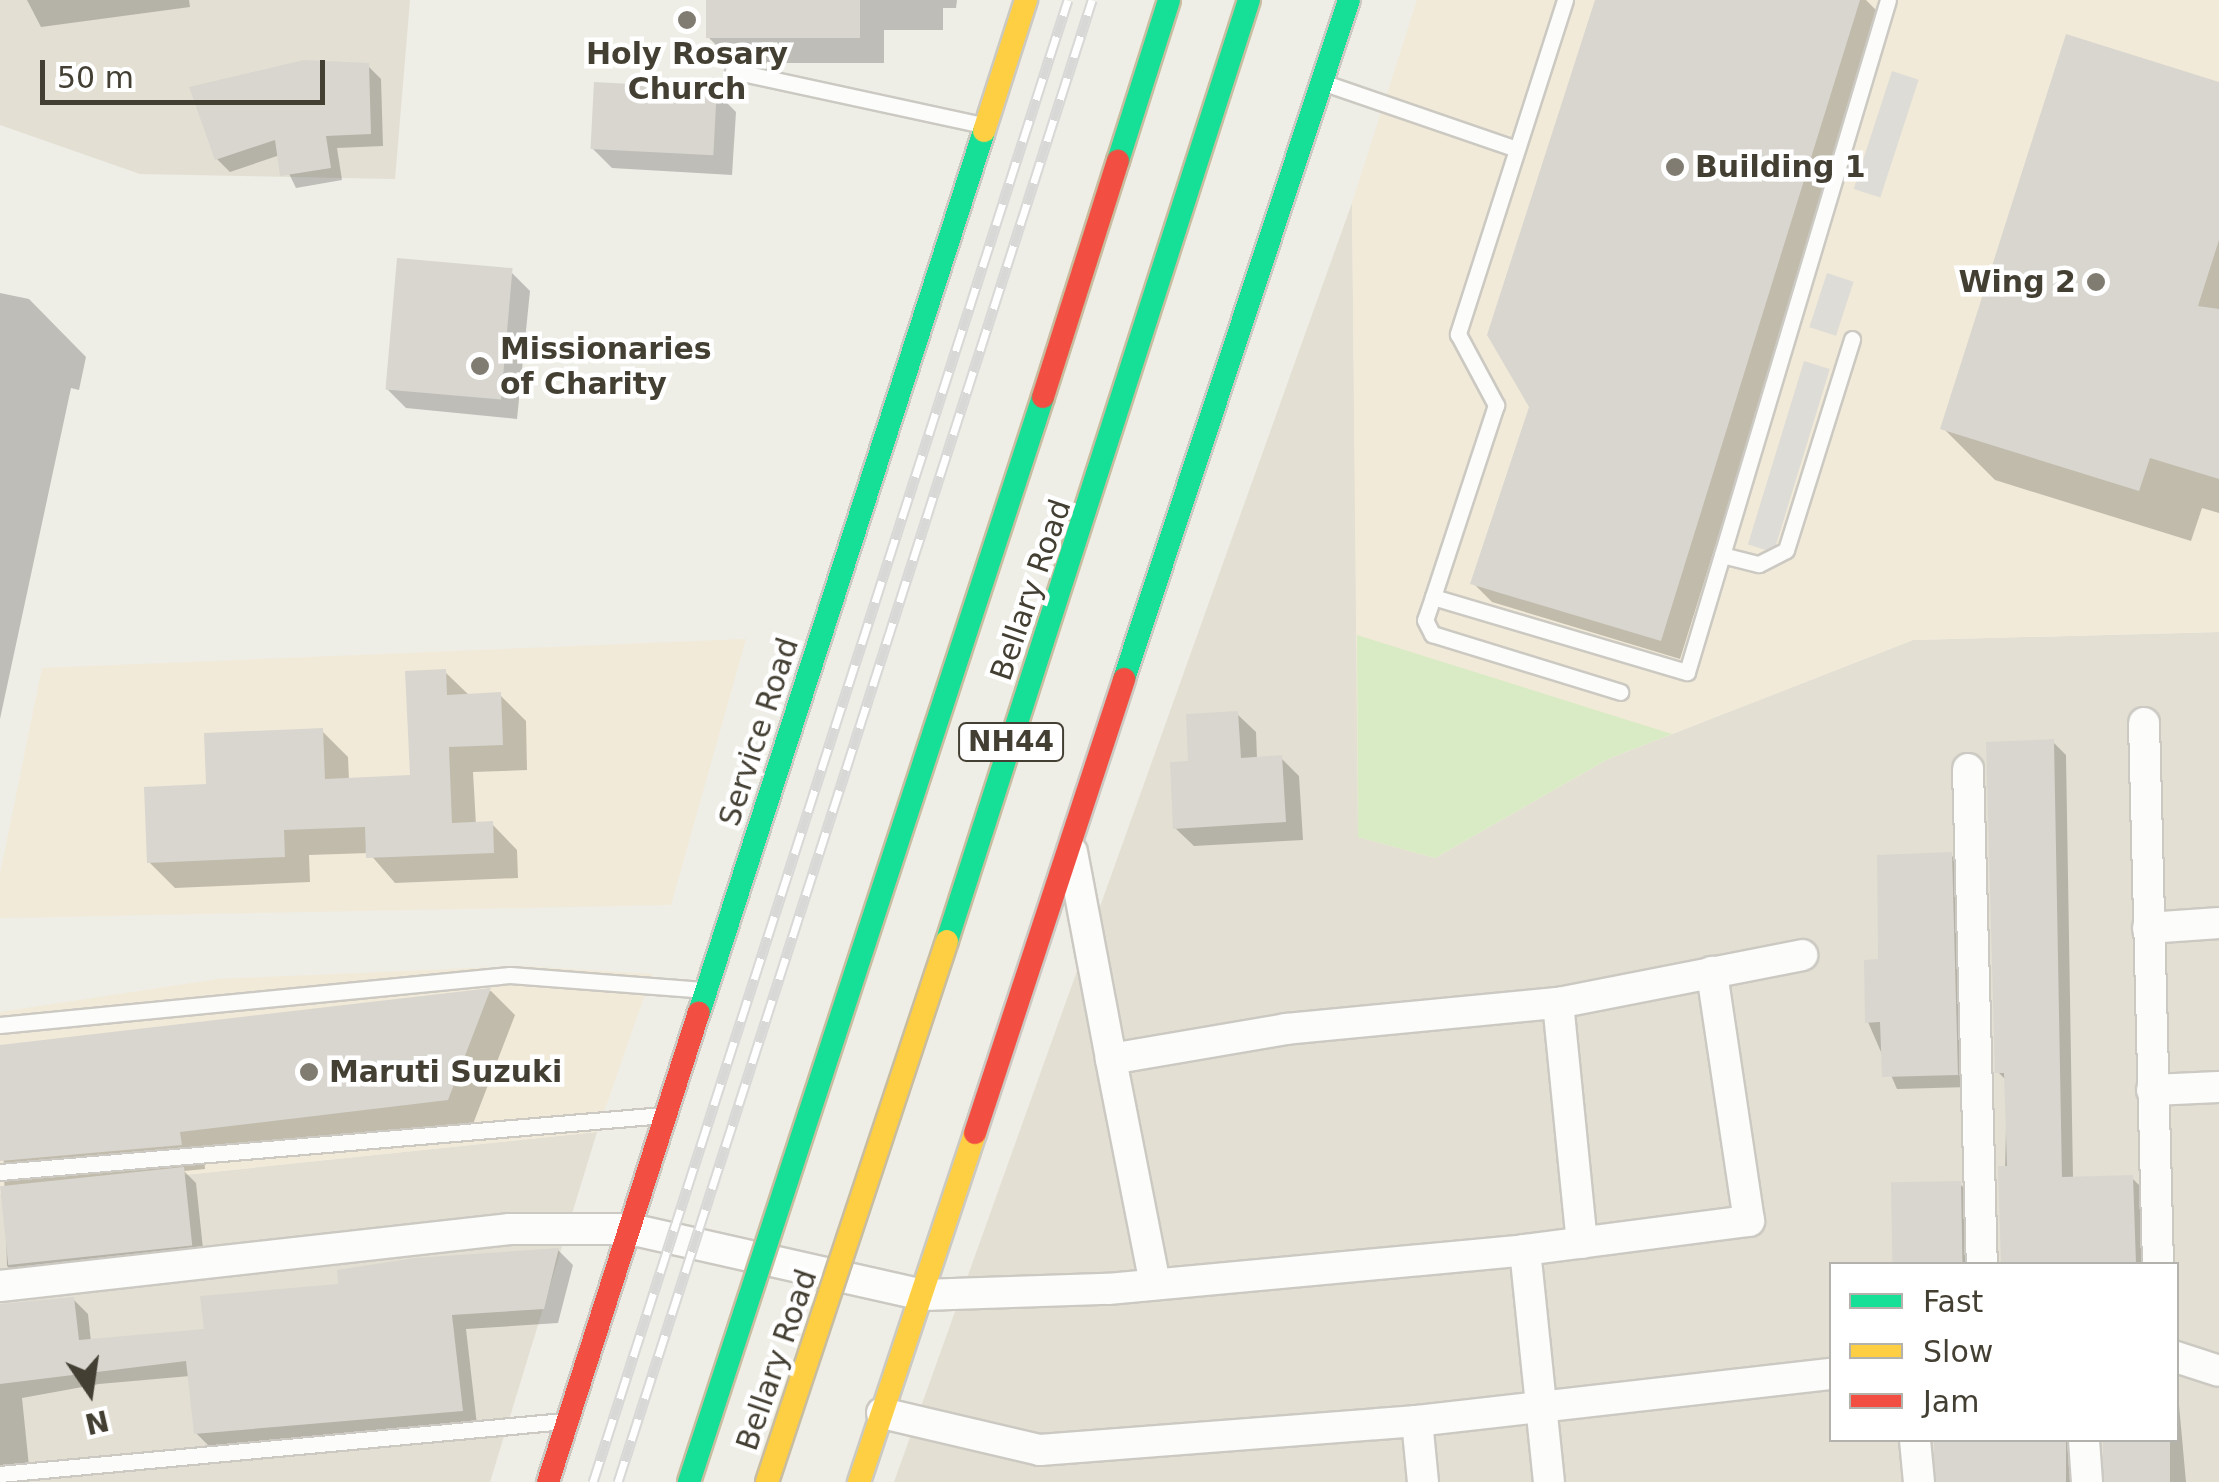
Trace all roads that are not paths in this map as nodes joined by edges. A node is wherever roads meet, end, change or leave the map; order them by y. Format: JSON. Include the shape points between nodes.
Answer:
{"nodes":[{"id":1,"x":1026,"y":0,"type":"edge"},
{"id":2,"x":1169,"y":0,"type":"edge"},
{"id":3,"x":1248,"y":0,"type":"edge"},
{"id":4,"x":1348,"y":0,"type":"edge"},
{"id":5,"x":1565,"y":0,"type":"edge"},
{"id":6,"x":1888,"y":0,"type":"edge"},
{"id":7,"x":733,"y":71,"type":"dead end"},
{"id":8,"x":1322,"y":82,"type":"junction"},
{"id":9,"x":986,"y":126,"type":"junction"},
{"id":10,"x":1517,"y":149,"type":"junction"},
{"id":11,"x":1852,"y":339,"type":"dead end"},
{"id":12,"x":1722,"y":555,"type":"junction"},
{"id":13,"x":1433,"y":597,"type":"junction"},
{"id":14,"x":1620,"y":692,"type":"dead end"},
{"id":15,"x":2144,"y":723,"type":"dead end"},
{"id":16,"x":1968,"y":769,"type":"dead end"},
{"id":17,"x":1072,"y":852,"type":"junction"},
{"id":18,"x":2219,"y":923,"type":"edge"},
{"id":19,"x":2148,"y":928,"type":"junction"},
{"id":20,"x":1802,"y":955,"type":"dead end"},
{"id":21,"x":1712,"y":972,"type":"junction"},
{"id":22,"x":707,"y":991,"type":"junction"},
{"id":23,"x":1558,"y":1003,"type":"junction"},
{"id":24,"x":0,"y":1025,"type":"edge"},
{"id":25,"x":1111,"y":1059,"type":"junction"},
{"id":26,"x":2219,"y":1088,"type":"edge"},
{"id":27,"x":2152,"y":1090,"type":"junction"},
{"id":28,"x":666,"y":1115,"type":"junction"},
{"id":29,"x":0,"y":1172,"type":"edge"},
{"id":30,"x":630,"y":1229,"type":"junction"},
{"id":31,"x":1582,"y":1242,"type":"junction"},
{"id":32,"x":1525,"y":1250,"type":"junction"},
{"id":33,"x":1982,"y":1262,"type":"edge"},
{"id":34,"x":2158,"y":1262,"type":"edge"},
{"id":35,"x":1156,"y":1284,"type":"junction"},
{"id":36,"x":0,"y":1286,"type":"edge"},
{"id":37,"x":922,"y":1295,"type":"junction"},
{"id":38,"x":2179,"y":1358,"type":"edge"},
{"id":39,"x":2219,"y":1371,"type":"edge"},
{"id":40,"x":1829,"y":1374,"type":"edge"},
{"id":41,"x":1541,"y":1405,"type":"junction"},
{"id":42,"x":882,"y":1413,"type":"junction"},
{"id":43,"x":568,"y":1421,"type":"junction"},
{"id":44,"x":1417,"y":1421,"type":"junction"},
{"id":45,"x":1915,"y":1442,"type":"edge"},
{"id":46,"x":2084,"y":1442,"type":"edge"},
{"id":47,"x":0,"y":1474,"type":"edge"},
{"id":48,"x":548,"y":1482,"type":"edge"},
{"id":49,"x":688,"y":1482,"type":"edge"},
{"id":50,"x":767,"y":1482,"type":"edge"},
{"id":51,"x":859,"y":1482,"type":"edge"},
{"id":52,"x":1423,"y":1482,"type":"edge"},
{"id":53,"x":1548,"y":1482,"type":"edge"},
{"id":54,"x":1919,"y":1482,"type":"edge"},
{"id":55,"x":2087,"y":1482,"type":"edge"}],
"edges":[{"from":1,"to":9,"type":"main road","name":"Service Road"},
{"from":2,"to":49,"type":"main road","name":"Bellary Road","number":"NH44","bridge":true,"via":[[814,1121]]},
{"from":3,"to":50,"type":"main road","name":"Bellary Road","number":"NH44","bridge":true,"via":[[1143,353]]},
{"from":4,"to":8,"type":"main road"},
{"from":5,"to":10,"type":"lane"},
{"from":6,"to":12,"type":"lane"},
{"from":7,"to":9,"type":"lane"},
{"from":8,"to":10,"type":"lane"},
{"from":8,"to":17,"type":"main road"},
{"from":9,"to":22,"type":"main road","name":"Service Road"},
{"from":10,"to":13,"type":"lane","via":[[1458,334],[1496,405]]},
{"from":11,"to":12,"type":"lane","via":[[1786,550],[1759,564]]},
{"from":12,"to":13,"type":"lane","via":[[1687,672]]},
{"from":13,"to":14,"type":"lane","via":[[1425,620],[1432,634]]},
{"from":15,"to":19,"type":"street"},
{"from":16,"to":33,"type":"street"},
{"from":17,"to":25,"type":"street"},
{"from":17,"to":37,"type":"main road"},
{"from":18,"to":19,"type":"street"},
{"from":19,"to":27,"type":"street"},
{"from":20,"to":21,"type":"street"},
{"from":21,"to":23,"type":"street"},
{"from":21,"to":31,"type":"street","via":[[1749,1221]]},
{"from":22,"to":24,"type":"lane","via":[[510,976]]},
{"from":22,"to":28,"type":"main road","name":"Service Road"},
{"from":23,"to":25,"type":"street","via":[[1286,1030]]},
{"from":23,"to":31,"type":"street"},
{"from":25,"to":35,"type":"street"},
{"from":26,"to":27,"type":"street"},
{"from":27,"to":34,"type":"street"},
{"from":28,"to":29,"type":"lane"},
{"from":28,"to":30,"type":"main road","name":"Service Road"},
{"from":30,"to":36,"type":"street","via":[[510,1228]]},
{"from":30,"to":37,"type":"street"},
{"from":30,"to":43,"type":"main road","name":"Service Road"},
{"from":31,"to":32,"type":"street"},
{"from":32,"to":35,"type":"street"},
{"from":32,"to":41,"type":"street"},
{"from":35,"to":37,"type":"street"},
{"from":37,"to":42,"type":"main road"},
{"from":38,"to":39,"type":"street"},
{"from":40,"to":41,"type":"street"},
{"from":41,"to":44,"type":"street"},
{"from":41,"to":53,"type":"street"},
{"from":42,"to":44,"type":"street","via":[[1040,1450]]},
{"from":42,"to":51,"type":"main road"},
{"from":43,"to":47,"type":"lane"},
{"from":43,"to":48,"type":"main road","name":"Service Road"},
{"from":44,"to":52,"type":"street"},
{"from":45,"to":54,"type":"street"},
{"from":46,"to":55,"type":"street"}]}
